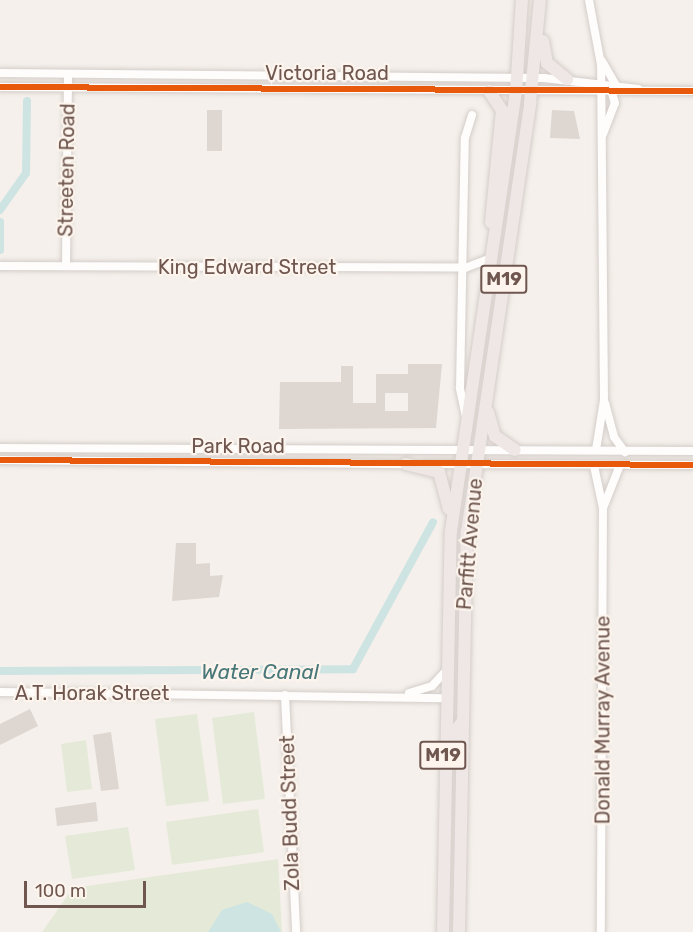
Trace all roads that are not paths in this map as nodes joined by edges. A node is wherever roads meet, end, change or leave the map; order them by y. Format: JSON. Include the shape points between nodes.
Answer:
{"nodes":[{"id":1,"x":522,"y":0,"type":"edge"},
{"id":2,"x":589,"y":0,"type":"edge"},
{"id":3,"x":540,"y":6,"type":"edge"},
{"id":4,"x":599,"y":56,"type":"junction"},
{"id":5,"x":0,"y":74,"type":"edge"},
{"id":6,"x":68,"y":74,"type":"junction"},
{"id":7,"x":149,"y":75,"type":"junction"},
{"id":8,"x":224,"y":76,"type":"junction"},
{"id":9,"x":384,"y":77,"type":"junction"},
{"id":10,"x":533,"y":78,"type":"junction"},
{"id":11,"x":518,"y":79,"type":"junction"},
{"id":12,"x":567,"y":80,"type":"junction"},
{"id":13,"x":602,"y":83,"type":"junction"},
{"id":14,"x":0,"y":87,"type":"edge"},
{"id":15,"x":68,"y":87,"type":"junction"},
{"id":16,"x":152,"y":88,"type":"junction"},
{"id":17,"x":224,"y":89,"type":"junction"},
{"id":18,"x":614,"y":89,"type":"junction"},
{"id":19,"x":387,"y":90,"type":"junction"},
{"id":20,"x":489,"y":91,"type":"junction"},
{"id":21,"x":516,"y":92,"type":"junction"},
{"id":22,"x":532,"y":92,"type":"junction"},
{"id":23,"x":693,"y":92,"type":"edge"},
{"id":24,"x":598,"y":93,"type":"junction"},
{"id":25,"x":472,"y":115,"type":"dead end"},
{"id":26,"x":602,"y":137,"type":"junction"},
{"id":27,"x":495,"y":231,"type":"junction"},
{"id":28,"x":491,"y":258,"type":"junction"},
{"id":29,"x":1,"y":266,"type":"edge"},
{"id":30,"x":66,"y":266,"type":"junction"},
{"id":31,"x":465,"y":268,"type":"junction"},
{"id":32,"x":486,"y":399,"type":"junction"},
{"id":33,"x":604,"y":400,"type":"junction"},
{"id":34,"x":467,"y":420,"type":"junction"},
{"id":35,"x":0,"y":448,"type":"edge"},
{"id":36,"x":463,"y":450,"type":"junction"},
{"id":37,"x":479,"y":450,"type":"junction"},
{"id":38,"x":515,"y":450,"type":"junction"},
{"id":39,"x":596,"y":450,"type":"junction"},
{"id":40,"x":693,"y":450,"type":"edge"},
{"id":41,"x":625,"y":452,"type":"junction"},
{"id":42,"x":0,"y":460,"type":"edge"},
{"id":43,"x":406,"y":464,"type":"junction"},
{"id":44,"x":460,"y":465,"type":"junction"},
{"id":45,"x":477,"y":465,"type":"junction"},
{"id":46,"x":620,"y":465,"type":"junction"},
{"id":47,"x":693,"y":465,"type":"edge"},
{"id":48,"x":594,"y":466,"type":"junction"},
{"id":49,"x":603,"y":508,"type":"junction"},
{"id":50,"x":451,"y":531,"type":"junction"},
{"id":51,"x":464,"y":593,"type":"junction"},
{"id":52,"x":444,"y":673,"type":"junction"},
{"id":53,"x":0,"y":692,"type":"edge"},
{"id":54,"x":285,"y":694,"type":"junction"},
{"id":55,"x":400,"y":694,"type":"junction"},
{"id":56,"x":444,"y":698,"type":"junction"},
{"id":57,"x":462,"y":722,"type":"junction"},
{"id":58,"x":443,"y":797,"type":"junction"},
{"id":59,"x":296,"y":932,"type":"edge"},
{"id":60,"x":443,"y":932,"type":"edge"},
{"id":61,"x":459,"y":932,"type":"edge"},
{"id":62,"x":601,"y":932,"type":"edge"}],
"edges":[{"from":1,"to":11,"type":"highway","number":"M19"},
{"from":2,"to":4,"type":"street"},
{"from":3,"to":10,"type":"highway","number":"M19"},
{"from":3,"to":12,"type":"highway","via":[[547,63]]},
{"from":4,"to":13,"type":"street"},
{"from":4,"to":18,"type":"street"},
{"from":5,"to":6,"type":"street","name":"Victoria Road"},
{"from":6,"to":7,"type":"street","name":"Victoria Road"},
{"from":6,"to":15,"type":"street","name":"Streeten Road"},
{"from":7,"to":8,"type":"street","name":"Victoria Road"},
{"from":7,"to":16,"type":"street"},
{"from":8,"to":9,"type":"street","name":"Victoria Road"},
{"from":8,"to":17,"type":"street"},
{"from":9,"to":11,"type":"street","name":"Victoria Road"},
{"from":9,"to":19,"type":"street"},
{"from":10,"to":11,"type":"street","name":"Victoria Road"},
{"from":10,"to":12,"type":"street","name":"Victoria Road"},
{"from":10,"to":22,"type":"highway","number":"M19"},
{"from":11,"to":21,"type":"highway","name":"Parfitt Avenue","number":"M19"},
{"from":12,"to":13,"type":"street","name":"Victoria Road"},
{"from":13,"to":18,"type":"street","name":"Victoria Road"},
{"from":13,"to":24,"type":"street"},
{"from":14,"to":15,"type":"street","name":"Victoria Road"},
{"from":15,"to":16,"type":"street","name":"Victoria Road"},
{"from":15,"to":30,"type":"street","name":"Streeten Road"},
{"from":16,"to":17,"type":"street","name":"Victoria Road"},
{"from":17,"to":19,"type":"street","name":"Victoria Road"},
{"from":18,"to":23,"type":"street","name":"Victoria Road"},
{"from":18,"to":24,"type":"street","name":"Victoria Road"},
{"from":18,"to":26,"type":"street","via":[[615,106]]},
{"from":19,"to":20,"type":"street","name":"Victoria Road"},
{"from":20,"to":21,"type":"street","name":"Victoria Road"},
{"from":20,"to":27,"type":"highway","via":[[502,110],[490,207]]},
{"from":21,"to":22,"type":"street","name":"Victoria Road"},
{"from":21,"to":27,"type":"highway","name":"Parfitt Avenue","number":"M19"},
{"from":22,"to":24,"type":"street","name":"Victoria Road"},
{"from":22,"to":32,"type":"highway","name":"Parfitt Avenue","number":"M19"},
{"from":24,"to":26,"type":"street"},
{"from":25,"to":31,"type":"street","name":"Parfitt Avenue","via":[[465,138]]},
{"from":26,"to":33,"type":"street"},
{"from":27,"to":28,"type":"highway","name":"Parfitt Avenue","number":"M19"},
{"from":28,"to":31,"type":"street","name":"King Edward Street"},
{"from":28,"to":34,"type":"highway","name":"Parfitt Avenue","number":"M19"},
{"from":29,"to":30,"type":"street","name":"King Edward Street"},
{"from":30,"to":31,"type":"street","name":"King Edward Street"},
{"from":31,"to":34,"type":"street","name":"Parfitt Avenue","via":[[460,388]]},
{"from":32,"to":37,"type":"highway","name":"Parfitt Avenue","number":"M19"},
{"from":32,"to":38,"type":"highway","via":[[495,436]]},
{"from":33,"to":39,"type":"street"},
{"from":33,"to":41,"type":"street","via":[[614,437]]},
{"from":34,"to":36,"type":"highway","name":"Parfitt Avenue","number":"M19"},
{"from":35,"to":36,"type":"street","name":"Park Road"},
{"from":36,"to":37,"type":"street","name":"Park Road"},
{"from":36,"to":44,"type":"highway","name":"Parfitt Avenue","number":"M19"},
{"from":37,"to":38,"type":"street","name":"Park Road"},
{"from":37,"to":45,"type":"highway","name":"Parfitt Avenue","number":"M19"},
{"from":38,"to":39,"type":"street","name":"Park Road"},
{"from":39,"to":41,"type":"street","name":"Park Road"},
{"from":40,"to":41,"type":"street","name":"Park Road"},
{"from":42,"to":43,"type":"street","name":"Park Road"},
{"from":43,"to":44,"type":"street","name":"Park Road"},
{"from":43,"to":50,"type":"highway","via":[[443,477]]},
{"from":44,"to":45,"type":"street","name":"Park Road"},
{"from":44,"to":50,"type":"highway","name":"Parfitt Avenue","number":"M19"},
{"from":45,"to":48,"type":"street","name":"Park Road"},
{"from":45,"to":51,"type":"highway","name":"Parfitt Avenue","number":"M19"},
{"from":46,"to":47,"type":"street","name":"Park Road"},
{"from":46,"to":48,"type":"street","name":"Park Road"},
{"from":46,"to":49,"type":"street","name":"Donald Murray Avenue"},
{"from":48,"to":49,"type":"street","name":"Donald Murray Avenue"},
{"from":49,"to":62,"type":"street","name":"Donald Murray Avenue"},
{"from":50,"to":52,"type":"highway","name":"Parfitt Avenue","number":"M19"},
{"from":51,"to":56,"type":"highway","via":[[456,611],[454,683]]},
{"from":51,"to":57,"type":"highway","name":"Parfitt Avenue","number":"M19"},
{"from":52,"to":55,"type":"street","name":"A.T. Horak Street","via":[[432,686]]},
{"from":52,"to":56,"type":"highway","name":"Parfitt Avenue","number":"M19"},
{"from":53,"to":54,"type":"street","name":"A.T. Horak Street"},
{"from":54,"to":55,"type":"street","name":"A.T. Horak Street"},
{"from":54,"to":59,"type":"street","name":"Zola Budd Street"},
{"from":55,"to":56,"type":"street","name":"A.T. Horak Street"},
{"from":56,"to":58,"type":"highway","name":"Parfitt Avenue","number":"M19"},
{"from":57,"to":58,"type":"highway","via":[[452,735],[452,777]]},
{"from":57,"to":61,"type":"highway","name":"Parfitt Avenue","number":"M19"},
{"from":58,"to":60,"type":"highway","name":"Parfitt Avenue","number":"M19"}]}
